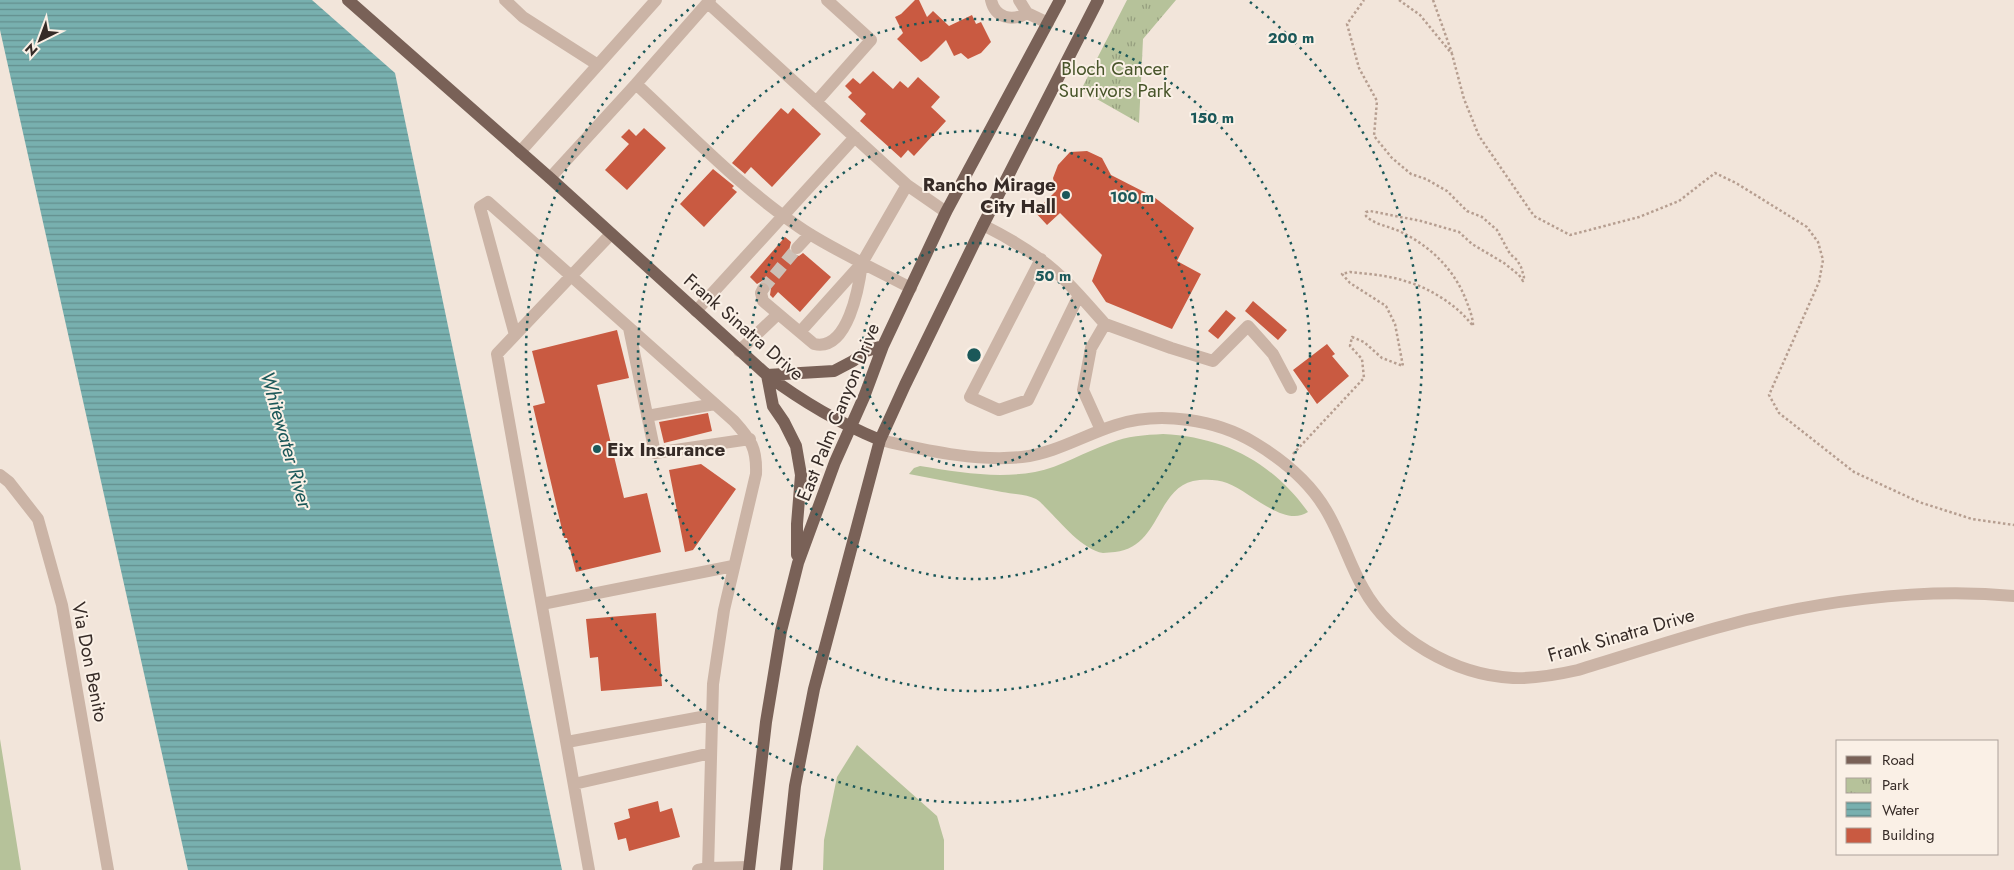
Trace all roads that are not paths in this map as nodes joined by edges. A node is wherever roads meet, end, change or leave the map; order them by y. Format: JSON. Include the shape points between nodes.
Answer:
{"nodes":[{"id":1,"x":348,"y":0,"type":"edge"},
{"id":2,"x":505,"y":0,"type":"edge"},
{"id":3,"x":656,"y":0,"type":"edge"},
{"id":4,"x":827,"y":0,"type":"edge"},
{"id":5,"x":991,"y":0,"type":"edge"},
{"id":6,"x":1019,"y":0,"type":"edge"},
{"id":7,"x":1060,"y":0,"type":"edge"},
{"id":8,"x":1098,"y":0,"type":"edge"},
{"id":9,"x":709,"y":1,"type":"edge"},
{"id":10,"x":1027,"y":13,"type":"junction"},
{"id":11,"x":1048,"y":22,"type":"junction"},
{"id":12,"x":598,"y":65,"type":"junction"},
{"id":13,"x":636,"y":84,"type":"junction"},
{"id":14,"x":816,"y":102,"type":"junction"},
{"id":15,"x":854,"y":138,"type":"junction"},
{"id":16,"x":520,"y":152,"type":"junction"},
{"id":17,"x":550,"y":178,"type":"junction"},
{"id":18,"x":907,"y":185,"type":"junction"},
{"id":19,"x":946,"y":212,"type":"junction"},
{"id":20,"x":784,"y":216,"type":"junction"},
{"id":21,"x":983,"y":225,"type":"junction"},
{"id":22,"x":611,"y":234,"type":"junction"},
{"id":23,"x":810,"y":234,"type":"junction"},
{"id":24,"x":797,"y":248,"type":"tunnel mouth"},
{"id":25,"x":1041,"y":259,"type":"junction"},
{"id":26,"x":862,"y":263,"type":"junction"},
{"id":27,"x":571,"y":277,"type":"junction"},
{"id":28,"x":911,"y":288,"type":"junction"},
{"id":29,"x":763,"y":289,"type":"dead end"},
{"id":30,"x":1078,"y":295,"type":"junction"},
{"id":31,"x":696,"y":312,"type":"junction"},
{"id":32,"x":778,"y":314,"type":"junction"},
{"id":33,"x":1106,"y":324,"type":"junction"},
{"id":34,"x":629,"y":328,"type":"junction"},
{"id":35,"x":800,"y":332,"type":"junction"},
{"id":36,"x":515,"y":335,"type":"junction"},
{"id":37,"x":883,"y":346,"type":"junction"},
{"id":38,"x":739,"y":351,"type":"junction"},
{"id":39,"x":766,"y":375,"type":"junction"},
{"id":40,"x":1290,"y":388,"type":"dead end"},
{"id":41,"x":715,"y":404,"type":"junction"},
{"id":42,"x":648,"y":416,"type":"junction"},
{"id":43,"x":850,"y":427,"type":"junction"},
{"id":44,"x":1100,"y":430,"type":"junction"},
{"id":45,"x":750,"y":439,"type":"junction"},
{"id":46,"x":880,"y":440,"type":"junction"},
{"id":47,"x":0,"y":475,"type":"edge"},
{"id":48,"x":798,"y":563,"type":"junction"},
{"id":49,"x":733,"y":566,"type":"junction"},
{"id":50,"x":2014,"y":596,"type":"edge"},
{"id":51,"x":542,"y":604,"type":"junction"},
{"id":52,"x":712,"y":715,"type":"junction"},
{"id":53,"x":566,"y":742,"type":"junction"},
{"id":54,"x":711,"y":753,"type":"junction"},
{"id":55,"x":574,"y":784,"type":"junction"},
{"id":56,"x":749,"y":868,"type":"edge"},
{"id":57,"x":705,"y":869,"type":"edge"},
{"id":58,"x":108,"y":870,"type":"edge"},
{"id":59,"x":590,"y":870,"type":"edge"},
{"id":60,"x":786,"y":870,"type":"edge"}],
"edges":[{"from":1,"to":16,"type":"main road","name":"Frank Sinatra Drive"},
{"from":2,"to":12,"type":"street","via":[[523,17]]},
{"from":3,"to":12,"type":"street"},
{"from":4,"to":14,"type":"street","via":[[871,40]]},
{"from":5,"to":10,"type":"street","via":[[993,8],[1009,19]]},
{"from":6,"to":10,"type":"street"},
{"from":7,"to":11,"type":"main road","name":"East Palm Canyon Drive"},
{"from":8,"to":21,"type":"main road"},
{"from":9,"to":13,"type":"street"},
{"from":9,"to":14,"type":"street"},
{"from":10,"to":11,"type":"street"},
{"from":11,"to":19,"type":"main road","name":"East Palm Canyon Drive"},
{"from":12,"to":16,"type":"street"},
{"from":13,"to":17,"type":"street"},
{"from":13,"to":20,"type":"street"},
{"from":14,"to":15,"type":"street"},
{"from":15,"to":18,"type":"street"},
{"from":15,"to":20,"type":"street"},
{"from":16,"to":17,"type":"main road","name":"Frank Sinatra Drive"},
{"from":17,"to":22,"type":"main road","name":"Frank Sinatra Drive"},
{"from":18,"to":19,"type":"street"},
{"from":18,"to":26,"type":"street"},
{"from":19,"to":28,"type":"main road","name":"East Palm Canyon Drive"},
{"from":20,"to":23,"type":"street"},
{"from":20,"to":31,"type":"street"},
{"from":21,"to":25,"type":"street"},
{"from":21,"to":46,"type":"main road"},
{"from":22,"to":27,"type":"street"},
{"from":22,"to":31,"type":"main road","name":"Frank Sinatra Drive"},
{"from":23,"to":24,"type":"street"},
{"from":23,"to":26,"type":"street"},
{"from":25,"to":30,"type":"street"},
{"from":25,"to":30,"type":"street","via":[[970,397],[999,410],[1028,400]]},
{"from":26,"to":28,"type":"street"},
{"from":26,"to":35,"type":"street"},
{"from":26,"to":35,"type":"street","via":[[859,290],[840,333],[823,346],[814,344]]},
{"from":27,"to":34,"type":"street"},
{"from":27,"to":36,"type":"street"},
{"from":27,"to":36,"type":"street","via":[[488,202],[480,207]]},
{"from":28,"to":37,"type":"main road","name":"East Palm Canyon Drive"},
{"from":29,"to":32,"type":"street","via":[[763,301]]},
{"from":30,"to":33,"type":"street"},
{"from":31,"to":38,"type":"main road","name":"Frank Sinatra Drive"},
{"from":32,"to":35,"type":"street"},
{"from":32,"to":38,"type":"street"},
{"from":33,"to":40,"type":"street","via":[[1213,361],[1248,326],[1274,354]]},
{"from":33,"to":44,"type":"street","via":[[1091,348],[1083,390]]},
{"from":34,"to":41,"type":"street"},
{"from":34,"to":42,"type":"street"},
{"from":36,"to":51,"type":"street","via":[[497,354]]},
{"from":37,"to":39,"type":"main road","via":[[866,350],[834,371]]},
{"from":37,"to":43,"type":"main road","name":"East Palm Canyon Drive"},
{"from":38,"to":39,"type":"main road","name":"Frank Sinatra Drive"},
{"from":39,"to":43,"type":"main road","name":"Frank Sinatra Drive","via":[[799,399]]},
{"from":39,"to":48,"type":"main road","via":[[773,406],[796,446],[801,475]]},
{"from":41,"to":42,"type":"street"},
{"from":41,"to":45,"type":"street"},
{"from":42,"to":45,"type":"street","via":[[655,453]]},
{"from":43,"to":46,"type":"main road","name":"Frank Sinatra Drive"},
{"from":43,"to":48,"type":"main road","name":"East Palm Canyon Drive"},
{"from":44,"to":46,"type":"street","name":"Frank Sinatra Drive","via":[[1046,452],[1005,458],[950,454]]},
{"from":44,"to":50,"type":"street","name":"Frank Sinatra Drive","via":[[1163,418],[1207,424],[1253,442],[1285,462],[1326,510],[1364,590],[1391,623],[1427,651],[1467,669],[1490,675],[1513,678],[1555,675],[1717,628],[1845,602],[1941,594]]},
{"from":45,"to":49,"type":"street","via":[[757,457],[756,474]]},
{"from":46,"to":60,"type":"main road","via":[[814,688],[795,786]]},
{"from":47,"to":58,"type":"street","name":"Via Don Benito","via":[[38,519],[62,605]]},
{"from":48,"to":56,"type":"main road","name":"East Palm Canyon Drive","via":[[781,631],[766,722]]},
{"from":49,"to":51,"type":"street"},
{"from":49,"to":52,"type":"street","via":[[713,684]]},
{"from":51,"to":53,"type":"street"},
{"from":52,"to":53,"type":"street"},
{"from":52,"to":54,"type":"street"},
{"from":53,"to":55,"type":"street"},
{"from":54,"to":55,"type":"street"},
{"from":54,"to":57,"type":"street"},
{"from":55,"to":59,"type":"street"},
{"from":56,"to":57,"type":"street"}]}
